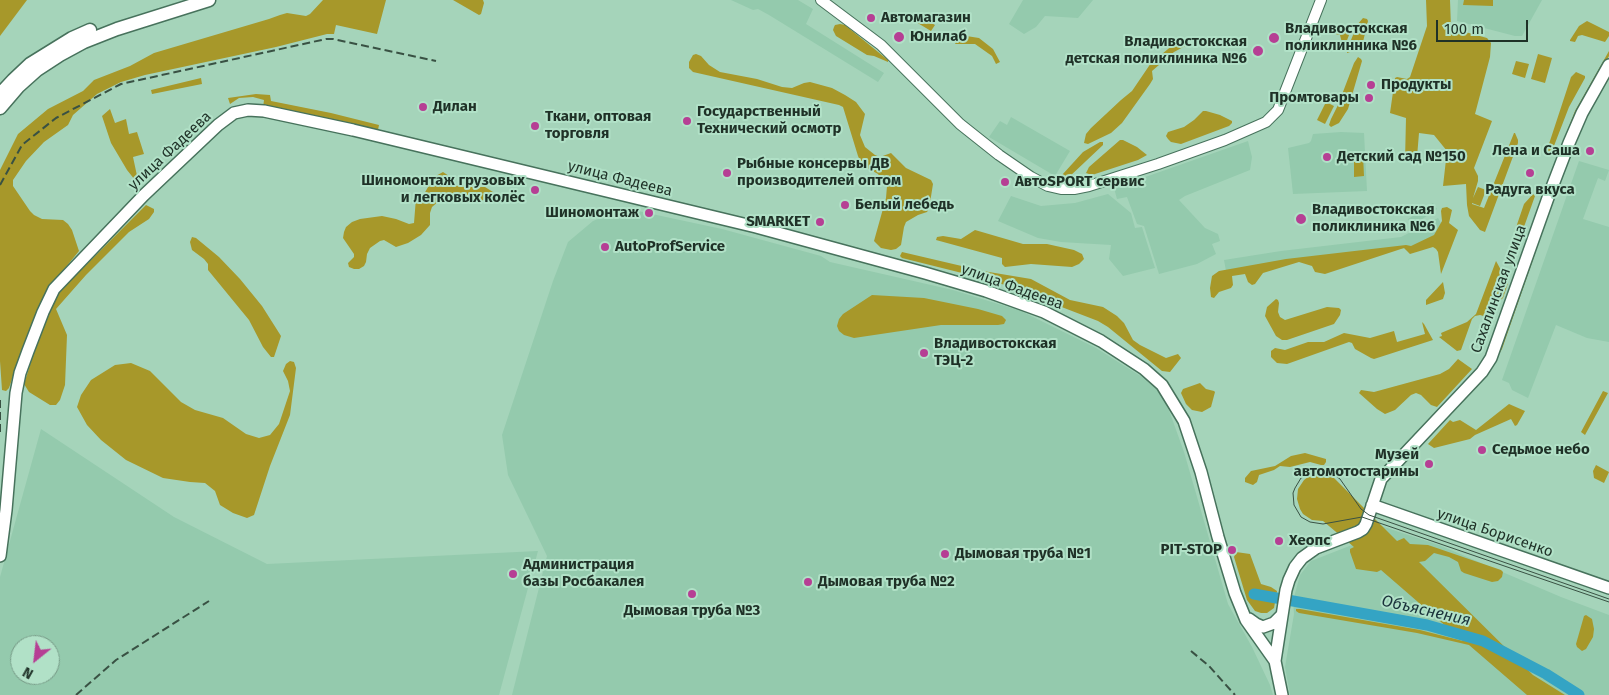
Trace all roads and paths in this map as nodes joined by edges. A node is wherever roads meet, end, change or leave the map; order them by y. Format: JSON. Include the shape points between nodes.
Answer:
{"nodes":[{"id":1,"x":183,"y":0,"type":"edge"},
{"id":2,"x":209,"y":0,"type":"edge"},
{"id":3,"x":821,"y":0,"type":"edge"},
{"id":4,"x":1321,"y":0,"type":"edge"},
{"id":5,"x":1609,"y":65,"type":"edge"},
{"id":6,"x":0,"y":94,"type":"edge"},
{"id":7,"x":0,"y":108,"type":"edge"},
{"id":8,"x":1372,"y":505,"type":"junction"},
{"id":9,"x":0,"y":556,"type":"edge"},
{"id":10,"x":1609,"y":588,"type":"edge"},
{"id":11,"x":1242,"y":611,"type":"junction"},
{"id":12,"x":1281,"y":616,"type":"junction"},
{"id":13,"x":1275,"y":661,"type":"junction"},
{"id":14,"x":1282,"y":695,"type":"edge"}],
"edges":[{"from":1,"to":6,"type":"highway","via":[[72,38],[30,64]]},
{"from":2,"to":7,"type":"highway","via":[[84,42],[37,70]]},
{"from":3,"to":4,"type":"main road","via":[[881,45],[960,124],[992,150],[1031,177],[1061,189],[1089,186],[1158,164],[1266,122],[1278,110]]},
{"from":5,"to":8,"type":"main road","name":"Сахалинская улица","via":[[1572,136],[1491,358],[1482,372],[1383,476]]},
{"from":8,"to":10,"type":"main road","name":"улица Борисенко"},
{"from":8,"to":12,"type":"main road","name":"Сахалинская улица","via":[[1366,524],[1358,532],[1316,548],[1302,558],[1292,572]]},
{"from":9,"to":11,"type":"main road","name":"улица Фадеева","via":[[16,393],[28,351],[54,289],[144,195],[218,125],[234,113],[255,110],[353,130],[756,227],[968,286],[1066,322],[1144,369],[1162,385],[1174,404],[1184,421],[1201,472]]},
{"from":11,"to":12,"type":"main road","via":[[1263,627]]},
{"from":11,"to":13,"type":"main road","name":"улица Фадеева"},
{"from":12,"to":13,"type":"main road","name":"Сахалинская улица"},
{"from":13,"to":14,"type":"main road","name":"улица Фадеева"}]}
